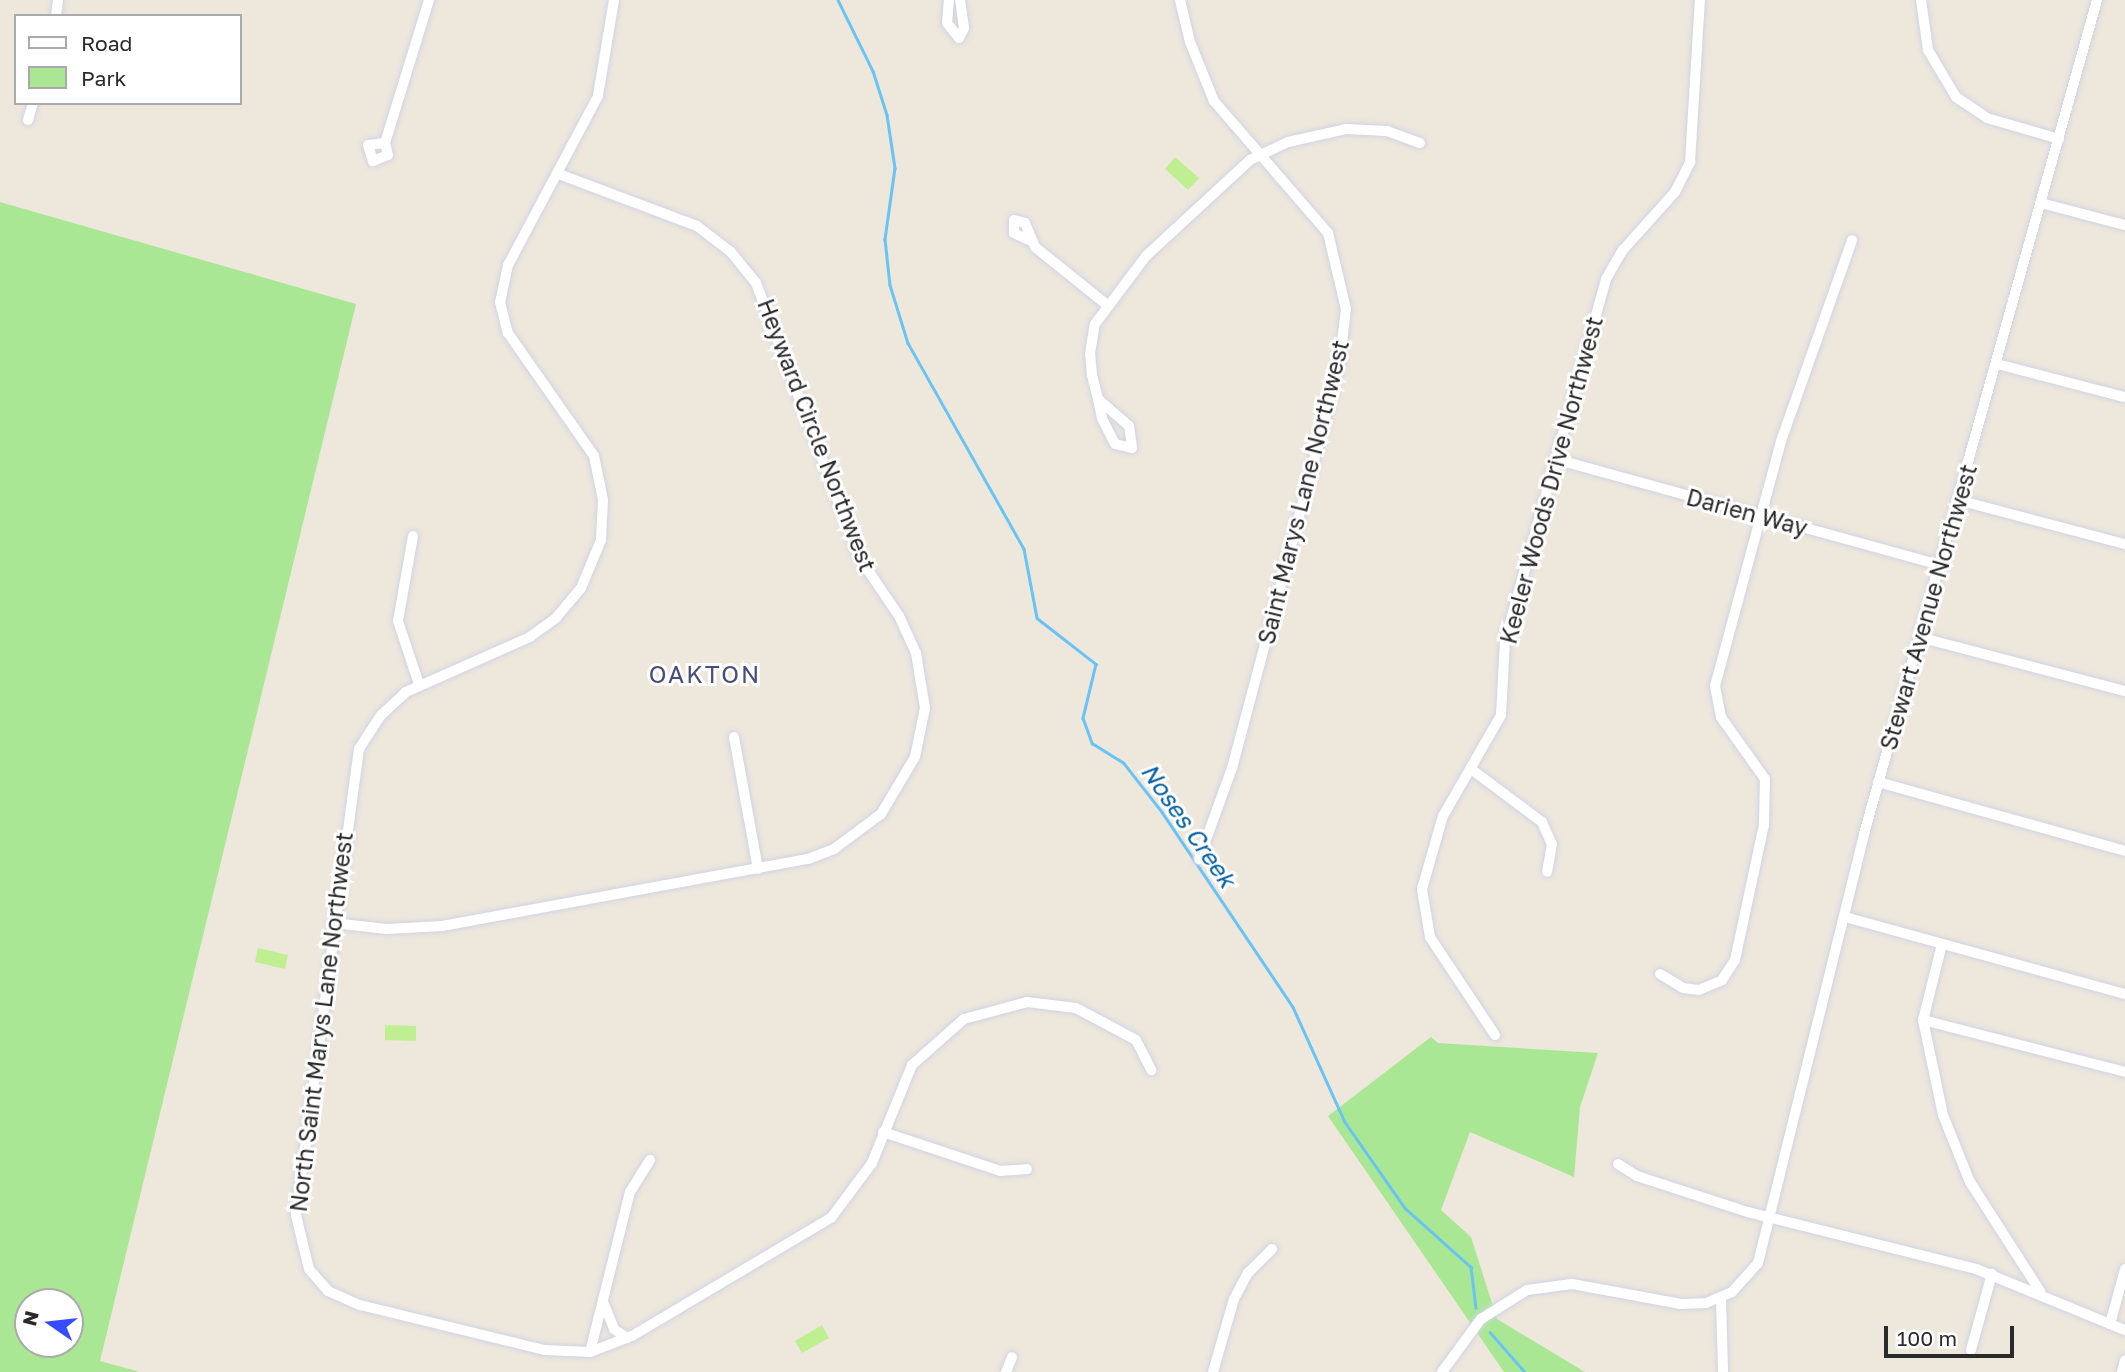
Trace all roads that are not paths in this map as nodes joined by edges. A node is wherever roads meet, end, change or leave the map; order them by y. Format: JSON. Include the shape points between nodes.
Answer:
{"nodes":[{"id":1,"x":429,"y":0,"type":"edge"},
{"id":2,"x":614,"y":0,"type":"edge"},
{"id":3,"x":949,"y":0,"type":"edge"},
{"id":4,"x":960,"y":0,"type":"edge"},
{"id":5,"x":1180,"y":0,"type":"edge"},
{"id":6,"x":1700,"y":0,"type":"edge"},
{"id":7,"x":1921,"y":0,"type":"edge"},
{"id":8,"x":2097,"y":0,"type":"edge"},
{"id":9,"x":32,"y":105,"type":"edge"},
{"id":10,"x":28,"y":120,"type":"dead end"},
{"id":11,"x":2059,"y":139,"type":"junction"},
{"id":12,"x":385,"y":143,"type":"dead end"},
{"id":13,"x":1420,"y":143,"type":"dead end"},
{"id":14,"x":1261,"y":154,"type":"junction"},
{"id":15,"x":559,"y":174,"type":"junction"},
{"id":16,"x":2041,"y":203,"type":"junction"},
{"id":17,"x":2125,"y":225,"type":"edge"},
{"id":18,"x":1852,"y":240,"type":"dead end"},
{"id":19,"x":1031,"y":241,"type":"dead end"},
{"id":20,"x":1106,"y":304,"type":"junction"},
{"id":21,"x":1997,"y":364,"type":"junction"},
{"id":22,"x":2125,"y":397,"type":"edge"},
{"id":23,"x":1098,"y":399,"type":"junction"},
{"id":24,"x":1555,"y":459,"type":"junction"},
{"id":25,"x":1958,"y":500,"type":"junction"},
{"id":26,"x":1761,"y":515,"type":"junction"},
{"id":27,"x":413,"y":536,"type":"dead end"},
{"id":28,"x":2125,"y":544,"type":"edge"},
{"id":29,"x":1940,"y":565,"type":"junction"},
{"id":30,"x":1919,"y":637,"type":"junction"},
{"id":31,"x":419,"y":684,"type":"junction"},
{"id":32,"x":2125,"y":691,"type":"edge"},
{"id":33,"x":734,"y":737,"type":"dead end"},
{"id":34,"x":1471,"y":769,"type":"junction"},
{"id":35,"x":1878,"y":782,"type":"junction"},
{"id":36,"x":1202,"y":814,"type":"dead end"},
{"id":37,"x":1214,"y":818,"type":"junction"},
{"id":38,"x":2125,"y":851,"type":"edge"},
{"id":39,"x":1199,"y":859,"type":"dead end"},
{"id":40,"x":758,"y":869,"type":"junction"},
{"id":41,"x":1546,"y":872,"type":"dead end"},
{"id":42,"x":1845,"y":917,"type":"junction"},
{"id":43,"x":333,"y":923,"type":"junction"},
{"id":44,"x":1942,"y":943,"type":"junction"},
{"id":45,"x":1660,"y":974,"type":"dead end"},
{"id":46,"x":2125,"y":994,"type":"edge"},
{"id":47,"x":1923,"y":1020,"type":"junction"},
{"id":48,"x":1495,"y":1035,"type":"dead end"},
{"id":49,"x":1151,"y":1070,"type":"dead end"},
{"id":50,"x":2125,"y":1072,"type":"edge"},
{"id":51,"x":883,"y":1132,"type":"junction"},
{"id":52,"x":650,"y":1160,"type":"dead end"},
{"id":53,"x":1618,"y":1164,"type":"dead end"},
{"id":54,"x":1027,"y":1169,"type":"dead end"},
{"id":55,"x":1770,"y":1218,"type":"junction"},
{"id":56,"x":1272,"y":1249,"type":"dead end"},
{"id":57,"x":2125,"y":1269,"type":"edge"},
{"id":58,"x":1992,"y":1274,"type":"junction"},
{"id":59,"x":2040,"y":1292,"type":"junction"},
{"id":60,"x":1721,"y":1299,"type":"junction"},
{"id":61,"x":603,"y":1301,"type":"junction"},
{"id":62,"x":2110,"y":1324,"type":"junction"},
{"id":63,"x":2125,"y":1329,"type":"edge"},
{"id":64,"x":627,"y":1338,"type":"junction"},
{"id":65,"x":1971,"y":1350,"type":"dead end"},
{"id":66,"x":590,"y":1352,"type":"junction"},
{"id":67,"x":1012,"y":1357,"type":"dead end"},
{"id":68,"x":2125,"y":1360,"type":"edge"},
{"id":69,"x":1006,"y":1372,"type":"edge"},
{"id":70,"x":1213,"y":1372,"type":"edge"},
{"id":71,"x":1442,"y":1372,"type":"edge"},
{"id":72,"x":1723,"y":1372,"type":"edge"},
{"id":73,"x":2122,"y":1372,"type":"edge"}],
"edges":[{"from":1,"to":12,"type":"street"},
{"from":2,"to":15,"type":"street","name":"North Saint Marys Lane Northwest","via":[[598,96]]},
{"from":3,"to":4,"type":"street","via":[[947,23],[959,38],[964,28]]},
{"from":5,"to":14,"type":"street","name":"Saint Marys Lane Northwest","via":[[1193,51],[1214,101]]},
{"from":6,"to":24,"type":"street","name":"Keeler Woods Drive Northwest","via":[[1690,163],[1667,203],[1611,266]]},
{"from":7,"to":11,"type":"street","via":[[1928,50],[1956,97],[1987,118]]},
{"from":8,"to":11,"type":"street","name":"Stewart Avenue Northwest"},
{"from":9,"to":10,"type":"street"},
{"from":11,"to":16,"type":"street","name":"Stewart Avenue Northwest"},
{"from":13,"to":14,"type":"street","via":[[1387,131],[1346,129]]},
{"from":14,"to":20,"type":"street","via":[[1191,212]]},
{"from":14,"to":37,"type":"street","name":"Saint Marys Lane Northwest","via":[[1332,241],[1343,280],[1345,325],[1243,727]]},
{"from":15,"to":31,"type":"street","name":"North Saint Marys Lane Northwest","via":[[505,274],[501,313],[521,354],[594,456],[603,500],[601,540],[582,587],[544,629]]},
{"from":15,"to":40,"type":"street","name":"Heyward Circle Northwest","via":[[689,222],[743,265],[768,307],[859,557],[900,616],[916,653],[925,696],[923,729],[898,794],[876,820],[834,849]]},
{"from":16,"to":17,"type":"street"},
{"from":16,"to":21,"type":"street","name":"Stewart Avenue Northwest"},
{"from":18,"to":26,"type":"street"},
{"from":19,"to":20,"type":"street"},
{"from":20,"to":23,"type":"street","via":[[1090,346]]},
{"from":21,"to":22,"type":"street"},
{"from":21,"to":25,"type":"street","name":"Stewart Avenue Northwest"},
{"from":23,"to":23,"type":"street","via":[[1115,444],[1132,448],[1129,426]]},
{"from":24,"to":26,"type":"street","name":"Darien Way"},
{"from":24,"to":34,"type":"street","name":"Keeler Woods Drive Northwest","via":[[1505,641],[1501,715]]},
{"from":25,"to":28,"type":"street"},
{"from":25,"to":29,"type":"street","name":"Stewart Avenue Northwest"},
{"from":26,"to":29,"type":"street","name":"Darien Way"},
{"from":26,"to":45,"type":"street","via":[[1715,686],[1721,717],[1765,779],[1764,825],[1737,952],[1727,975],[1708,988],[1683,989]]},
{"from":27,"to":31,"type":"street","via":[[398,621]]},
{"from":29,"to":30,"type":"street","name":"Stewart Avenue Northwest"},
{"from":30,"to":32,"type":"street"},
{"from":30,"to":35,"type":"street","name":"Stewart Avenue Northwest"},
{"from":31,"to":43,"type":"street","name":"North Saint Marys Lane Northwest","via":[[381,715],[356,757]]},
{"from":33,"to":40,"type":"street"},
{"from":34,"to":41,"type":"street","via":[[1542,822],[1552,844]]},
{"from":34,"to":48,"type":"street","name":"Keeler Woods Drive Northwest","via":[[1443,816],[1424,878],[1422,911],[1430,937]]},
{"from":35,"to":38,"type":"street"},
{"from":35,"to":42,"type":"street","name":"Stewart Avenue Northwest"},
{"from":36,"to":37,"type":"street"},
{"from":37,"to":39,"type":"street","name":"Saint Marys Lane Northwest"},
{"from":40,"to":43,"type":"street","name":"Heyward Circle Northwest","via":[[442,926],[387,929]]},
{"from":42,"to":44,"type":"street"},
{"from":42,"to":55,"type":"street","name":"Stewart Avenue Northwest"},
{"from":43,"to":66,"type":"street","name":"North Saint Marys Lane Northwest","via":[[296,1215],[309,1269],[328,1290],[360,1305],[545,1350]]},
{"from":44,"to":46,"type":"street"},
{"from":44,"to":47,"type":"street"},
{"from":47,"to":50,"type":"street"},
{"from":47,"to":59,"type":"street","via":[[1960,1161]]},
{"from":49,"to":51,"type":"street","name":"North Saint Marys Lane Northwest","via":[[1136,1040],[1092,1013],[1043,1002],[994,1007],[950,1028],[923,1051],[900,1086]]},
{"from":51,"to":54,"type":"street","via":[[1000,1171]]},
{"from":51,"to":64,"type":"street","name":"North Saint Marys Lane Northwest","via":[[859,1186],[821,1227]]},
{"from":52,"to":61,"type":"street","via":[[630,1192]]},
{"from":53,"to":55,"type":"street","via":[[1637,1177]]},
{"from":55,"to":58,"type":"street"},
{"from":55,"to":60,"type":"street","name":"Stewart Avenue Northwest","via":[[1754,1269]]},
{"from":56,"to":70,"type":"street","via":[[1248,1273],[1234,1299]]},
{"from":57,"to":62,"type":"street"},
{"from":58,"to":59,"type":"street"},
{"from":58,"to":65,"type":"street"},
{"from":59,"to":62,"type":"street"},
{"from":60,"to":71,"type":"street","via":[[1688,1305],[1578,1285],[1539,1287],[1481,1319]]},
{"from":60,"to":72,"type":"street"},
{"from":61,"to":64,"type":"street","via":[[614,1329]]},
{"from":61,"to":66,"type":"street"},
{"from":62,"to":63,"type":"street"},
{"from":64,"to":66,"type":"street","name":"North Saint Marys Lane Northwest"},
{"from":67,"to":69,"type":"street"},
{"from":68,"to":73,"type":"street"}]}
